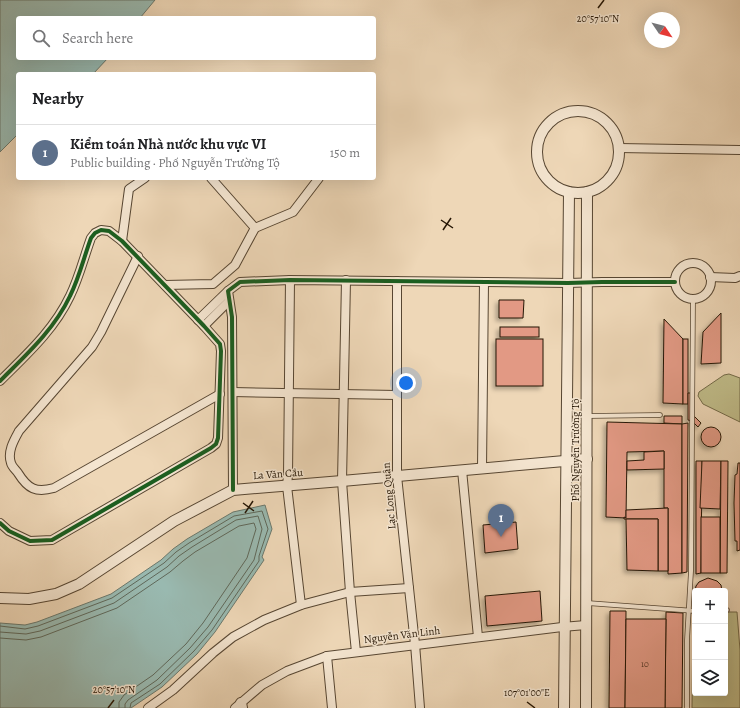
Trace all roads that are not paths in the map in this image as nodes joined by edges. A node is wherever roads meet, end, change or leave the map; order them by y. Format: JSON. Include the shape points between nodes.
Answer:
{"nodes":[{"id":1,"x":619,"y":148,"type":"junction"},
{"id":2,"x":740,"y":150,"type":"edge"},
{"id":3,"x":142,"y":180,"type":"edge"},
{"id":4,"x":213,"y":180,"type":"edge"},
{"id":5,"x":317,"y":180,"type":"edge"},
{"id":6,"x":569,"y":192,"type":"junction"},
{"id":7,"x":587,"y":192,"type":"junction"},
{"id":8,"x":255,"y":228,"type":"junction"},
{"id":9,"x":122,"y":241,"type":"junction"},
{"id":10,"x":138,"y":256,"type":"junction"},
{"id":11,"x":740,"y":276,"type":"edge"},
{"id":12,"x":710,"y":277,"type":"junction"},
{"id":13,"x":290,"y":280,"type":"junction"},
{"id":14,"x":346,"y":280,"type":"junction"},
{"id":15,"x":397,"y":281,"type":"junction"},
{"id":16,"x":484,"y":282,"type":"junction"},
{"id":17,"x":587,"y":282,"type":"junction"},
{"id":18,"x":675,"y":282,"type":"junction"},
{"id":19,"x":568,"y":284,"type":"junction"},
{"id":20,"x":165,"y":285,"type":"junction"},
{"id":21,"x":228,"y":291,"type":"junction"},
{"id":22,"x":693,"y":299,"type":"junction"},
{"id":23,"x":229,"y":302,"type":"junction"},
{"id":24,"x":201,"y":323,"type":"junction"},
{"id":25,"x":0,"y":381,"type":"edge"},
{"id":26,"x":233,"y":392,"type":"junction"},
{"id":27,"x":289,"y":393,"type":"junction"},
{"id":28,"x":220,"y":394,"type":"junction"},
{"id":29,"x":343,"y":394,"type":"junction"},
{"id":30,"x":397,"y":395,"type":"junction"},
{"id":31,"x":660,"y":415,"type":"dead end"},
{"id":32,"x":587,"y":416,"type":"junction"},
{"id":33,"x":587,"y":459,"type":"junction"},
{"id":34,"x":566,"y":460,"type":"junction"},
{"id":35,"x":482,"y":468,"type":"junction"},
{"id":36,"x":462,"y":470,"type":"junction"},
{"id":37,"x":397,"y":476,"type":"junction"},
{"id":38,"x":342,"y":481,"type":"junction"},
{"id":39,"x":286,"y":486,"type":"junction"},
{"id":40,"x":233,"y":490,"type":"junction"},
{"id":41,"x":0,"y":524,"type":"edge"},
{"id":42,"x":409,"y":588,"type":"junction"},
{"id":43,"x":350,"y":592,"type":"junction"},
{"id":44,"x":0,"y":598,"type":"edge"},
{"id":45,"x":586,"y":603,"type":"junction"},
{"id":46,"x":301,"y":606,"type":"junction"},
{"id":47,"x":689,"y":610,"type":"junction"},
{"id":48,"x":586,"y":625,"type":"junction"},
{"id":49,"x":565,"y":626,"type":"junction"},
{"id":50,"x":478,"y":637,"type":"junction"},
{"id":51,"x":415,"y":644,"type":"junction"},
{"id":52,"x":356,"y":652,"type":"junction"},
{"id":53,"x":326,"y":656,"type":"junction"},
{"id":54,"x":240,"y":706,"type":"edge"},
{"id":55,"x":148,"y":708,"type":"edge"},
{"id":56,"x":332,"y":708,"type":"edge"},
{"id":57,"x":420,"y":708,"type":"edge"},
{"id":58,"x":564,"y":708,"type":"edge"},
{"id":59,"x":586,"y":708,"type":"edge"},
{"id":60,"x":687,"y":708,"type":"edge"}],
"edges":[{"from":1,"to":2,"type":"street"},
{"from":1,"to":6,"type":"street","via":[[616,134],[597,114],[583,110],[569,111],[556,116],[539,138],[536,152],[545,178],[556,187]]},
{"from":1,"to":7,"type":"street","via":[[615,171],[598,188]]},
{"from":3,"to":9,"type":"street","via":[[129,189]]},
{"from":4,"to":8,"type":"street"},
{"from":5,"to":8,"type":"street","via":[[293,212]]},
{"from":6,"to":7,"type":"street"},
{"from":6,"to":19,"type":"street","name":"Phố Nguyễn Trường Tộ"},
{"from":7,"to":17,"type":"street","name":"Phố Nguyễn Trường Tộ"},
{"from":8,"to":20,"type":"street","via":[[235,265],[213,284]]},
{"from":9,"to":10,"type":"street"},
{"from":9,"to":25,"type":"street","via":[[109,231],[101,230],[91,238],[70,296],[55,322]]},
{"from":10,"to":20,"type":"street"},
{"from":10,"to":28,"type":"street","via":[[92,347],[19,431],[10,452],[10,463],[25,484],[38,490],[54,488]]},
{"from":11,"to":12,"type":"street"},
{"from":12,"to":18,"type":"street","via":[[701,265],[687,264],[677,272]]},
{"from":12,"to":22,"type":"street","via":[[708,291]]},
{"from":13,"to":14,"type":"street"},
{"from":13,"to":21,"type":"street","via":[[240,282]]},
{"from":13,"to":27,"type":"street"},
{"from":14,"to":15,"type":"street"},
{"from":14,"to":29,"type":"street"},
{"from":15,"to":16,"type":"street"},
{"from":15,"to":30,"type":"street","name":"Lạc Long Quân"},
{"from":16,"to":19,"type":"street"},
{"from":16,"to":35,"type":"street"},
{"from":17,"to":18,"type":"street"},
{"from":17,"to":19,"type":"street"},
{"from":17,"to":32,"type":"street","name":"Phố Nguyễn Trường Tộ"},
{"from":18,"to":22,"type":"street","via":[[682,296]]},
{"from":19,"to":34,"type":"street","name":"Phố Nguyễn Trường Tộ"},
{"from":20,"to":24,"type":"street"},
{"from":21,"to":23,"type":"street"},
{"from":21,"to":24,"type":"street"},
{"from":22,"to":47,"type":"lane"},
{"from":23,"to":24,"type":"street"},
{"from":23,"to":26,"type":"street","via":[[232,317]]},
{"from":24,"to":28,"type":"street","via":[[220,344]]},
{"from":26,"to":27,"type":"street"},
{"from":26,"to":40,"type":"street"},
{"from":27,"to":29,"type":"street"},
{"from":27,"to":39,"type":"street"},
{"from":28,"to":41,"type":"street","via":[[218,438],[211,448],[52,540],[30,541]]},
{"from":29,"to":30,"type":"street"},
{"from":29,"to":38,"type":"street"},
{"from":30,"to":37,"type":"street","name":"Lạc Long Quân"},
{"from":31,"to":32,"type":"lane"},
{"from":32,"to":33,"type":"street","name":"Phố Nguyễn Trường Tộ"},
{"from":33,"to":34,"type":"street","name":"La Văn Cầu"},
{"from":33,"to":45,"type":"street","name":"Phố Nguyễn Trường Tộ"},
{"from":34,"to":35,"type":"street","name":"La Văn Cầu"},
{"from":34,"to":49,"type":"street","name":"Phố Nguyễn Trường Tộ"},
{"from":35,"to":36,"type":"street","name":"La Văn Cầu"},
{"from":36,"to":37,"type":"street","name":"La Văn Cầu"},
{"from":36,"to":50,"type":"street"},
{"from":37,"to":38,"type":"street","name":"La Văn Cầu"},
{"from":37,"to":42,"type":"street","name":"Lạc Long Quân"},
{"from":38,"to":39,"type":"street","name":"La Văn Cầu"},
{"from":38,"to":43,"type":"street"},
{"from":39,"to":40,"type":"street","name":"La Văn Cầu"},
{"from":39,"to":46,"type":"street"},
{"from":40,"to":44,"type":"street","name":"La Văn Cầu","via":[[174,521],[79,584],[56,594],[29,599]]},
{"from":42,"to":43,"type":"street"},
{"from":42,"to":51,"type":"street","name":"Lạc Long Quân"},
{"from":43,"to":46,"type":"street"},
{"from":43,"to":52,"type":"street"},
{"from":45,"to":47,"type":"lane"},
{"from":45,"to":48,"type":"street","name":"Phố Nguyễn Trường Tộ"},
{"from":46,"to":55,"type":"street","via":[[264,620],[233,637],[173,690]]},
{"from":47,"to":60,"type":"lane"},
{"from":48,"to":49,"type":"street","name":"Nguyễn Văn Linh"},
{"from":48,"to":59,"type":"street","name":"Phố Nguyễn Trường Tộ"},
{"from":49,"to":50,"type":"street","name":"Nguyễn Văn Linh"},
{"from":49,"to":58,"type":"street","name":"Phố Nguyễn Trường Tộ"},
{"from":50,"to":51,"type":"street","name":"Nguyễn Văn Linh"},
{"from":51,"to":52,"type":"street","name":"Nguyễn Văn Linh"},
{"from":51,"to":57,"type":"street","name":"Lạc Long Quân"},
{"from":52,"to":53,"type":"street","name":"Nguyễn Văn Linh"},
{"from":53,"to":54,"type":"street","name":"Nguyễn Văn Linh","via":[[287,671],[262,685]]},
{"from":53,"to":56,"type":"street"}]}
